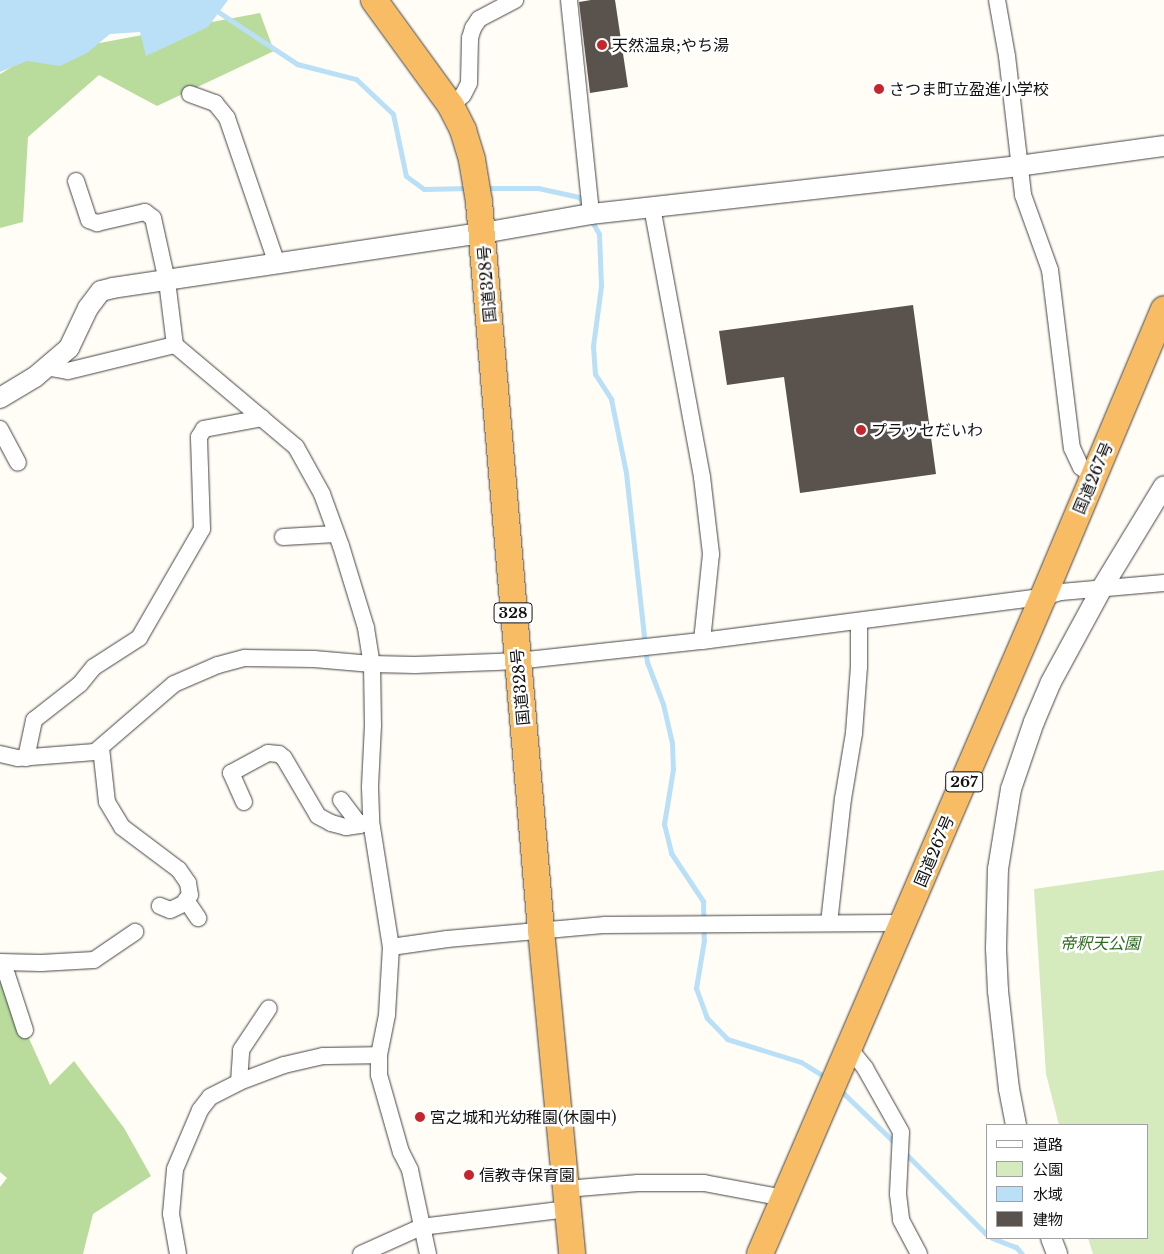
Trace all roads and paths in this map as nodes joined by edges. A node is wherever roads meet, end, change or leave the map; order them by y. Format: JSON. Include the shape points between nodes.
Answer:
{"nodes":[{"id":1,"x":374,"y":0,"type":"edge"},
{"id":2,"x":515,"y":0,"type":"edge"},
{"id":3,"x":569,"y":0,"type":"edge"},
{"id":4,"x":997,"y":0,"type":"edge"},
{"id":5,"x":190,"y":94,"type":"dead end"},
{"id":6,"x":451,"y":106,"type":"junction"},
{"id":7,"x":1164,"y":146,"type":"edge"},
{"id":8,"x":1018,"y":166,"type":"junction"},
{"id":9,"x":76,"y":181,"type":"dead end"},
{"id":10,"x":652,"y":207,"type":"junction"},
{"id":11,"x":590,"y":214,"type":"junction"},
{"id":12,"x":483,"y":233,"type":"junction"},
{"id":13,"x":277,"y":264,"type":"junction"},
{"id":14,"x":168,"y":281,"type":"junction"},
{"id":15,"x":1164,"y":309,"type":"edge"},
{"id":16,"x":175,"y":345,"type":"junction"},
{"id":17,"x":46,"y":367,"type":"junction"},
{"id":18,"x":0,"y":398,"type":"edge"},
{"id":19,"x":262,"y":418,"type":"junction"},
{"id":20,"x":0,"y":429,"type":"edge"},
{"id":21,"x":18,"y":463,"type":"dead end"},
{"id":22,"x":1093,"y":476,"type":"junction"},
{"id":23,"x":1164,"y":486,"type":"edge"},
{"id":24,"x":336,"y":534,"type":"junction"},
{"id":25,"x":283,"y":538,"type":"dead end"},
{"id":26,"x":1164,"y":583,"type":"edge"},
{"id":27,"x":1102,"y":588,"type":"junction"},
{"id":28,"x":1044,"y":597,"type":"junction"},
{"id":29,"x":859,"y":620,"type":"junction"},
{"id":30,"x":702,"y":641,"type":"junction"},
{"id":31,"x":517,"y":661,"type":"junction"},
{"id":32,"x":372,"y":664,"type":"junction"},
{"id":33,"x":101,"y":748,"type":"junction"},
{"id":34,"x":0,"y":754,"type":"edge"},
{"id":35,"x":26,"y":758,"type":"junction"},
{"id":36,"x":341,"y":800,"type":"dead end"},
{"id":37,"x":244,"y":802,"type":"dead end"},
{"id":38,"x":366,"y":823,"type":"junction"},
{"id":39,"x":186,"y":900,"type":"junction"},
{"id":40,"x":160,"y":906,"type":"dead end"},
{"id":41,"x":198,"y":918,"type":"dead end"},
{"id":42,"x":829,"y":923,"type":"junction"},
{"id":43,"x":903,"y":923,"type":"junction"},
{"id":44,"x":541,"y":930,"type":"junction"},
{"id":45,"x":135,"y":932,"type":"dead end"},
{"id":46,"x":391,"y":947,"type":"junction"},
{"id":47,"x":0,"y":963,"type":"edge"},
{"id":48,"x":269,"y":1008,"type":"dead end"},
{"id":49,"x":25,"y":1030,"type":"dead end"},
{"id":50,"x":849,"y":1048,"type":"junction"},
{"id":51,"x":379,"y":1055,"type":"junction"},
{"id":52,"x":239,"y":1082,"type":"junction"},
{"id":53,"x":1016,"y":1124,"type":"edge"},
{"id":54,"x":784,"y":1198,"type":"junction"},
{"id":55,"x":567,"y":1199,"type":"junction"},
{"id":56,"x":421,"y":1227,"type":"junction"},
{"id":57,"x":1051,"y":1239,"type":"edge"},
{"id":58,"x":178,"y":1254,"type":"edge"},
{"id":59,"x":361,"y":1254,"type":"edge"},
{"id":60,"x":428,"y":1254,"type":"edge"},
{"id":61,"x":572,"y":1254,"type":"edge"},
{"id":62,"x":760,"y":1254,"type":"edge"},
{"id":63,"x":919,"y":1254,"type":"edge"},
{"id":64,"x":1057,"y":1254,"type":"edge"}],
"edges":[{"from":1,"to":6,"type":"highway","name":"国道328号","number":"328"},
{"from":2,"to":6,"type":"street","via":[[479,18],[470,38],[470,83]]},
{"from":3,"to":11,"type":"street"},
{"from":4,"to":8,"type":"street","via":[[1007,56]]},
{"from":5,"to":13,"type":"street","via":[[215,103],[226,118]]},
{"from":6,"to":12,"type":"highway","name":"国道328号","number":"328","via":[[472,160]]},
{"from":7,"to":8,"type":"street"},
{"from":8,"to":10,"type":"street"},
{"from":8,"to":22,"type":"street","via":[[1023,195],[1050,270],[1072,448],[1081,467]]},
{"from":9,"to":14,"type":"street","via":[[90,220],[98,223],[145,212],[152,218]]},
{"from":10,"to":11,"type":"street"},
{"from":10,"to":30,"type":"street","via":[[702,477],[711,554]]},
{"from":11,"to":12,"type":"street"},
{"from":12,"to":13,"type":"street"},
{"from":12,"to":31,"type":"highway","name":"国道328号","number":"328"},
{"from":13,"to":14,"type":"street"},
{"from":14,"to":16,"type":"street"},
{"from":14,"to":17,"type":"street","via":[[102,291],[88,308],[69,348]]},
{"from":15,"to":22,"type":"highway","name":"国道267号","number":"267"},
{"from":16,"to":17,"type":"street","via":[[68,371]]},
{"from":16,"to":19,"type":"street"},
{"from":17,"to":18,"type":"street"},
{"from":19,"to":24,"type":"street","via":[[296,446],[322,494]]},
{"from":19,"to":35,"type":"street","via":[[204,429],[199,437],[202,529],[139,638],[94,666],[80,684],[34,720]]},
{"from":20,"to":21,"type":"street"},
{"from":22,"to":28,"type":"highway","name":"国道267号","number":"267"},
{"from":23,"to":27,"type":"street"},
{"from":24,"to":25,"type":"street"},
{"from":24,"to":32,"type":"street","via":[[360,608]]},
{"from":26,"to":27,"type":"street"},
{"from":27,"to":28,"type":"street"},
{"from":27,"to":53,"type":"street","via":[[1051,682],[1034,722],[1011,789],[1005,822],[998,869],[996,950],[1009,1089]]},
{"from":28,"to":29,"type":"street"},
{"from":28,"to":43,"type":"highway","name":"国道267号","number":"267"},
{"from":29,"to":30,"type":"street"},
{"from":29,"to":42,"type":"street","via":[[854,733]]},
{"from":30,"to":31,"type":"street"},
{"from":31,"to":32,"type":"street"},
{"from":31,"to":44,"type":"highway","name":"国道328号","number":"328"},
{"from":32,"to":33,"type":"street","via":[[246,658],[218,665],[174,684]]},
{"from":32,"to":38,"type":"street","via":[[373,724]]},
{"from":33,"to":35,"type":"street","via":[[95,752]]},
{"from":33,"to":39,"type":"street","via":[[107,802],[122,827],[179,870],[188,883],[190,895]]},
{"from":34,"to":35,"type":"street"},
{"from":36,"to":38,"type":"street"},
{"from":37,"to":38,"type":"street","via":[[229,768],[268,753],[279,754],[318,816],[346,827]]},
{"from":38,"to":46,"type":"street"},
{"from":39,"to":40,"type":"street","via":[[170,910]]},
{"from":39,"to":41,"type":"street"},
{"from":42,"to":43,"type":"street"},
{"from":42,"to":44,"type":"street","via":[[604,925]]},
{"from":43,"to":50,"type":"highway","name":"国道267号","number":"267"},
{"from":44,"to":46,"type":"street"},
{"from":44,"to":55,"type":"highway","name":"国道328号","number":"328"},
{"from":45,"to":47,"type":"street","via":[[94,960]]},
{"from":46,"to":51,"type":"street","via":[[387,1015]]},
{"from":47,"to":49,"type":"street"},
{"from":48,"to":52,"type":"street","via":[[241,1050]]},
{"from":50,"to":54,"type":"highway","name":"国道267号","number":"267"},
{"from":50,"to":63,"type":"street","via":[[865,1068],[901,1132],[898,1194],[901,1220]]},
{"from":51,"to":52,"type":"street","via":[[323,1056],[284,1065]]},
{"from":51,"to":56,"type":"street","via":[[379,1075],[401,1152],[410,1170]]},
{"from":52,"to":58,"type":"street","via":[[210,1097],[200,1110],[176,1169],[171,1214]]},
{"from":54,"to":55,"type":"street","via":[[704,1183],[638,1183]]},
{"from":54,"to":62,"type":"highway","name":"国道267号","number":"267"},
{"from":55,"to":56,"type":"street"},
{"from":55,"to":61,"type":"highway","name":"国道328号","number":"328"},
{"from":56,"to":59,"type":"street"},
{"from":56,"to":60,"type":"street"},
{"from":57,"to":64,"type":"street"}]}
